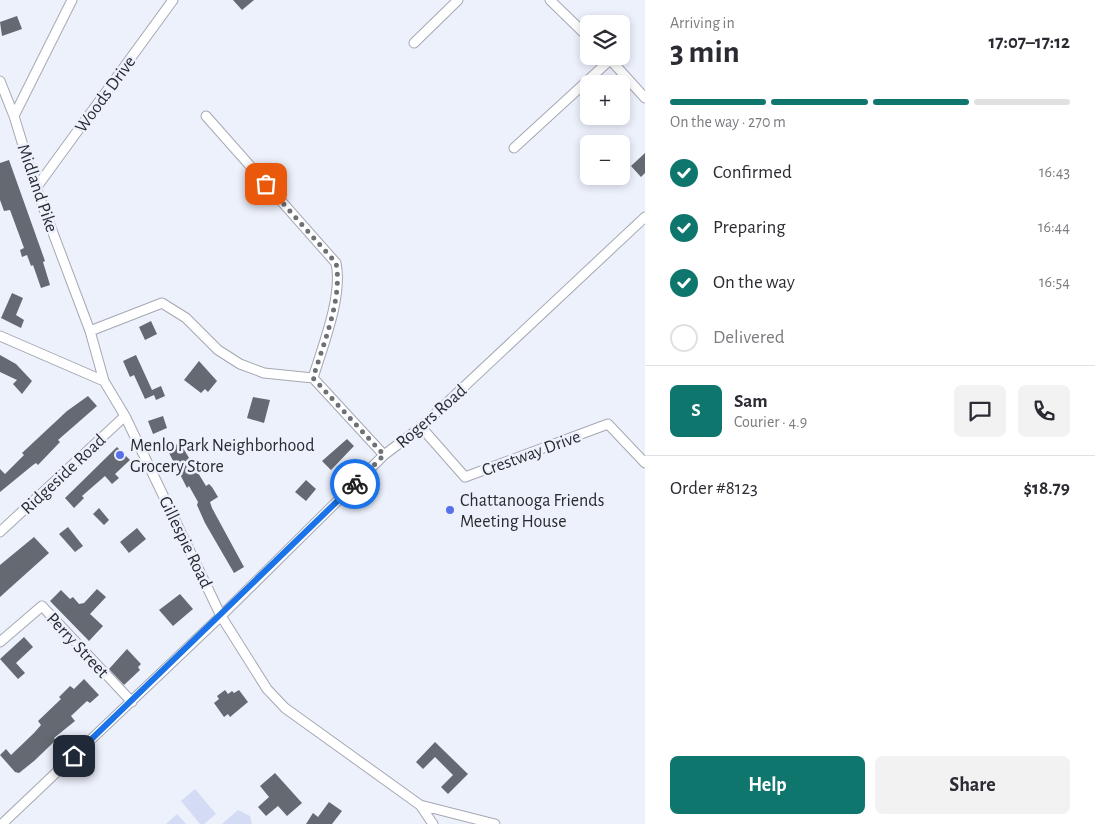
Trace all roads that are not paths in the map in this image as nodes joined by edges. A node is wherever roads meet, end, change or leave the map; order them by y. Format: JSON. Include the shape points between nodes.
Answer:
{"nodes":[{"id":1,"x":72,"y":0,"type":"edge"},
{"id":2,"x":173,"y":0,"type":"edge"},
{"id":3,"x":458,"y":0,"type":"edge"},
{"id":4,"x":550,"y":0,"type":"edge"},
{"id":5,"x":580,"y":29,"type":"edge"},
{"id":6,"x":414,"y":43,"type":"dead end"},
{"id":7,"x":602,"y":65,"type":"edge"},
{"id":8,"x":615,"y":65,"type":"edge"},
{"id":9,"x":0,"y":81,"type":"edge"},
{"id":10,"x":645,"y":98,"type":"edge"},
{"id":11,"x":14,"y":116,"type":"junction"},
{"id":12,"x":206,"y":116,"type":"dead end"},
{"id":13,"x":514,"y":148,"type":"dead end"},
{"id":14,"x":36,"y":188,"type":"junction"},
{"id":15,"x":645,"y":217,"type":"edge"},
{"id":16,"x":90,"y":331,"type":"junction"},
{"id":17,"x":0,"y":336,"type":"edge"},
{"id":18,"x":313,"y":378,"type":"junction"},
{"id":19,"x":104,"y":381,"type":"junction"},
{"id":20,"x":125,"y":416,"type":"junction"},
{"id":21,"x":421,"y":427,"type":"junction"},
{"id":22,"x":384,"y":455,"type":"junction"},
{"id":23,"x":645,"y":464,"type":"edge"},
{"id":24,"x":0,"y":532,"type":"edge"},
{"id":25,"x":221,"y":616,"type":"junction"},
{"id":26,"x":0,"y":642,"type":"edge"},
{"id":27,"x":132,"y":702,"type":"junction"},
{"id":28,"x":420,"y":805,"type":"junction"},
{"id":29,"x":2,"y":824,"type":"edge"},
{"id":30,"x":433,"y":824,"type":"edge"},
{"id":31,"x":495,"y":824,"type":"edge"}],
"edges":[{"from":1,"to":11,"type":"street"},
{"from":2,"to":14,"type":"street","name":"Woods Drive"},
{"from":3,"to":6,"type":"street"},
{"from":4,"to":5,"type":"street"},
{"from":7,"to":13,"type":"street"},
{"from":8,"to":10,"type":"street"},
{"from":9,"to":11,"type":"street","name":"Midland Pike"},
{"from":11,"to":14,"type":"street","name":"Midland Pike"},
{"from":12,"to":18,"type":"street","via":[[336,263],[339,276],[336,293]]},
{"from":14,"to":16,"type":"street","name":"Midland Pike"},
{"from":15,"to":21,"type":"street","name":"Rogers Road"},
{"from":16,"to":18,"type":"street","via":[[162,303],[186,318],[218,350],[240,364],[264,373]]},
{"from":16,"to":19,"type":"street","name":"Midland Pike"},
{"from":17,"to":19,"type":"street"},
{"from":18,"to":22,"type":"street"},
{"from":19,"to":20,"type":"street","name":"Gillespie Road"},
{"from":20,"to":24,"type":"street","name":"Ridgeside Road"},
{"from":20,"to":25,"type":"street","name":"Gillespie Road"},
{"from":21,"to":22,"type":"street","name":"Rogers Road"},
{"from":21,"to":23,"type":"street","name":"Crestway Drive","via":[[465,477],[608,424]]},
{"from":22,"to":25,"type":"street","name":"Rogers Road"},
{"from":25,"to":27,"type":"street","name":"Rogers Road"},
{"from":25,"to":28,"type":"street","name":"Gillespie Road","via":[[267,689],[285,708]]},
{"from":26,"to":27,"type":"street","name":"Perry Street","via":[[42,606]]},
{"from":27,"to":29,"type":"street","name":"Rogers Road"},
{"from":28,"to":30,"type":"street","name":"Gillespie Road"},
{"from":28,"to":31,"type":"street"}]}
